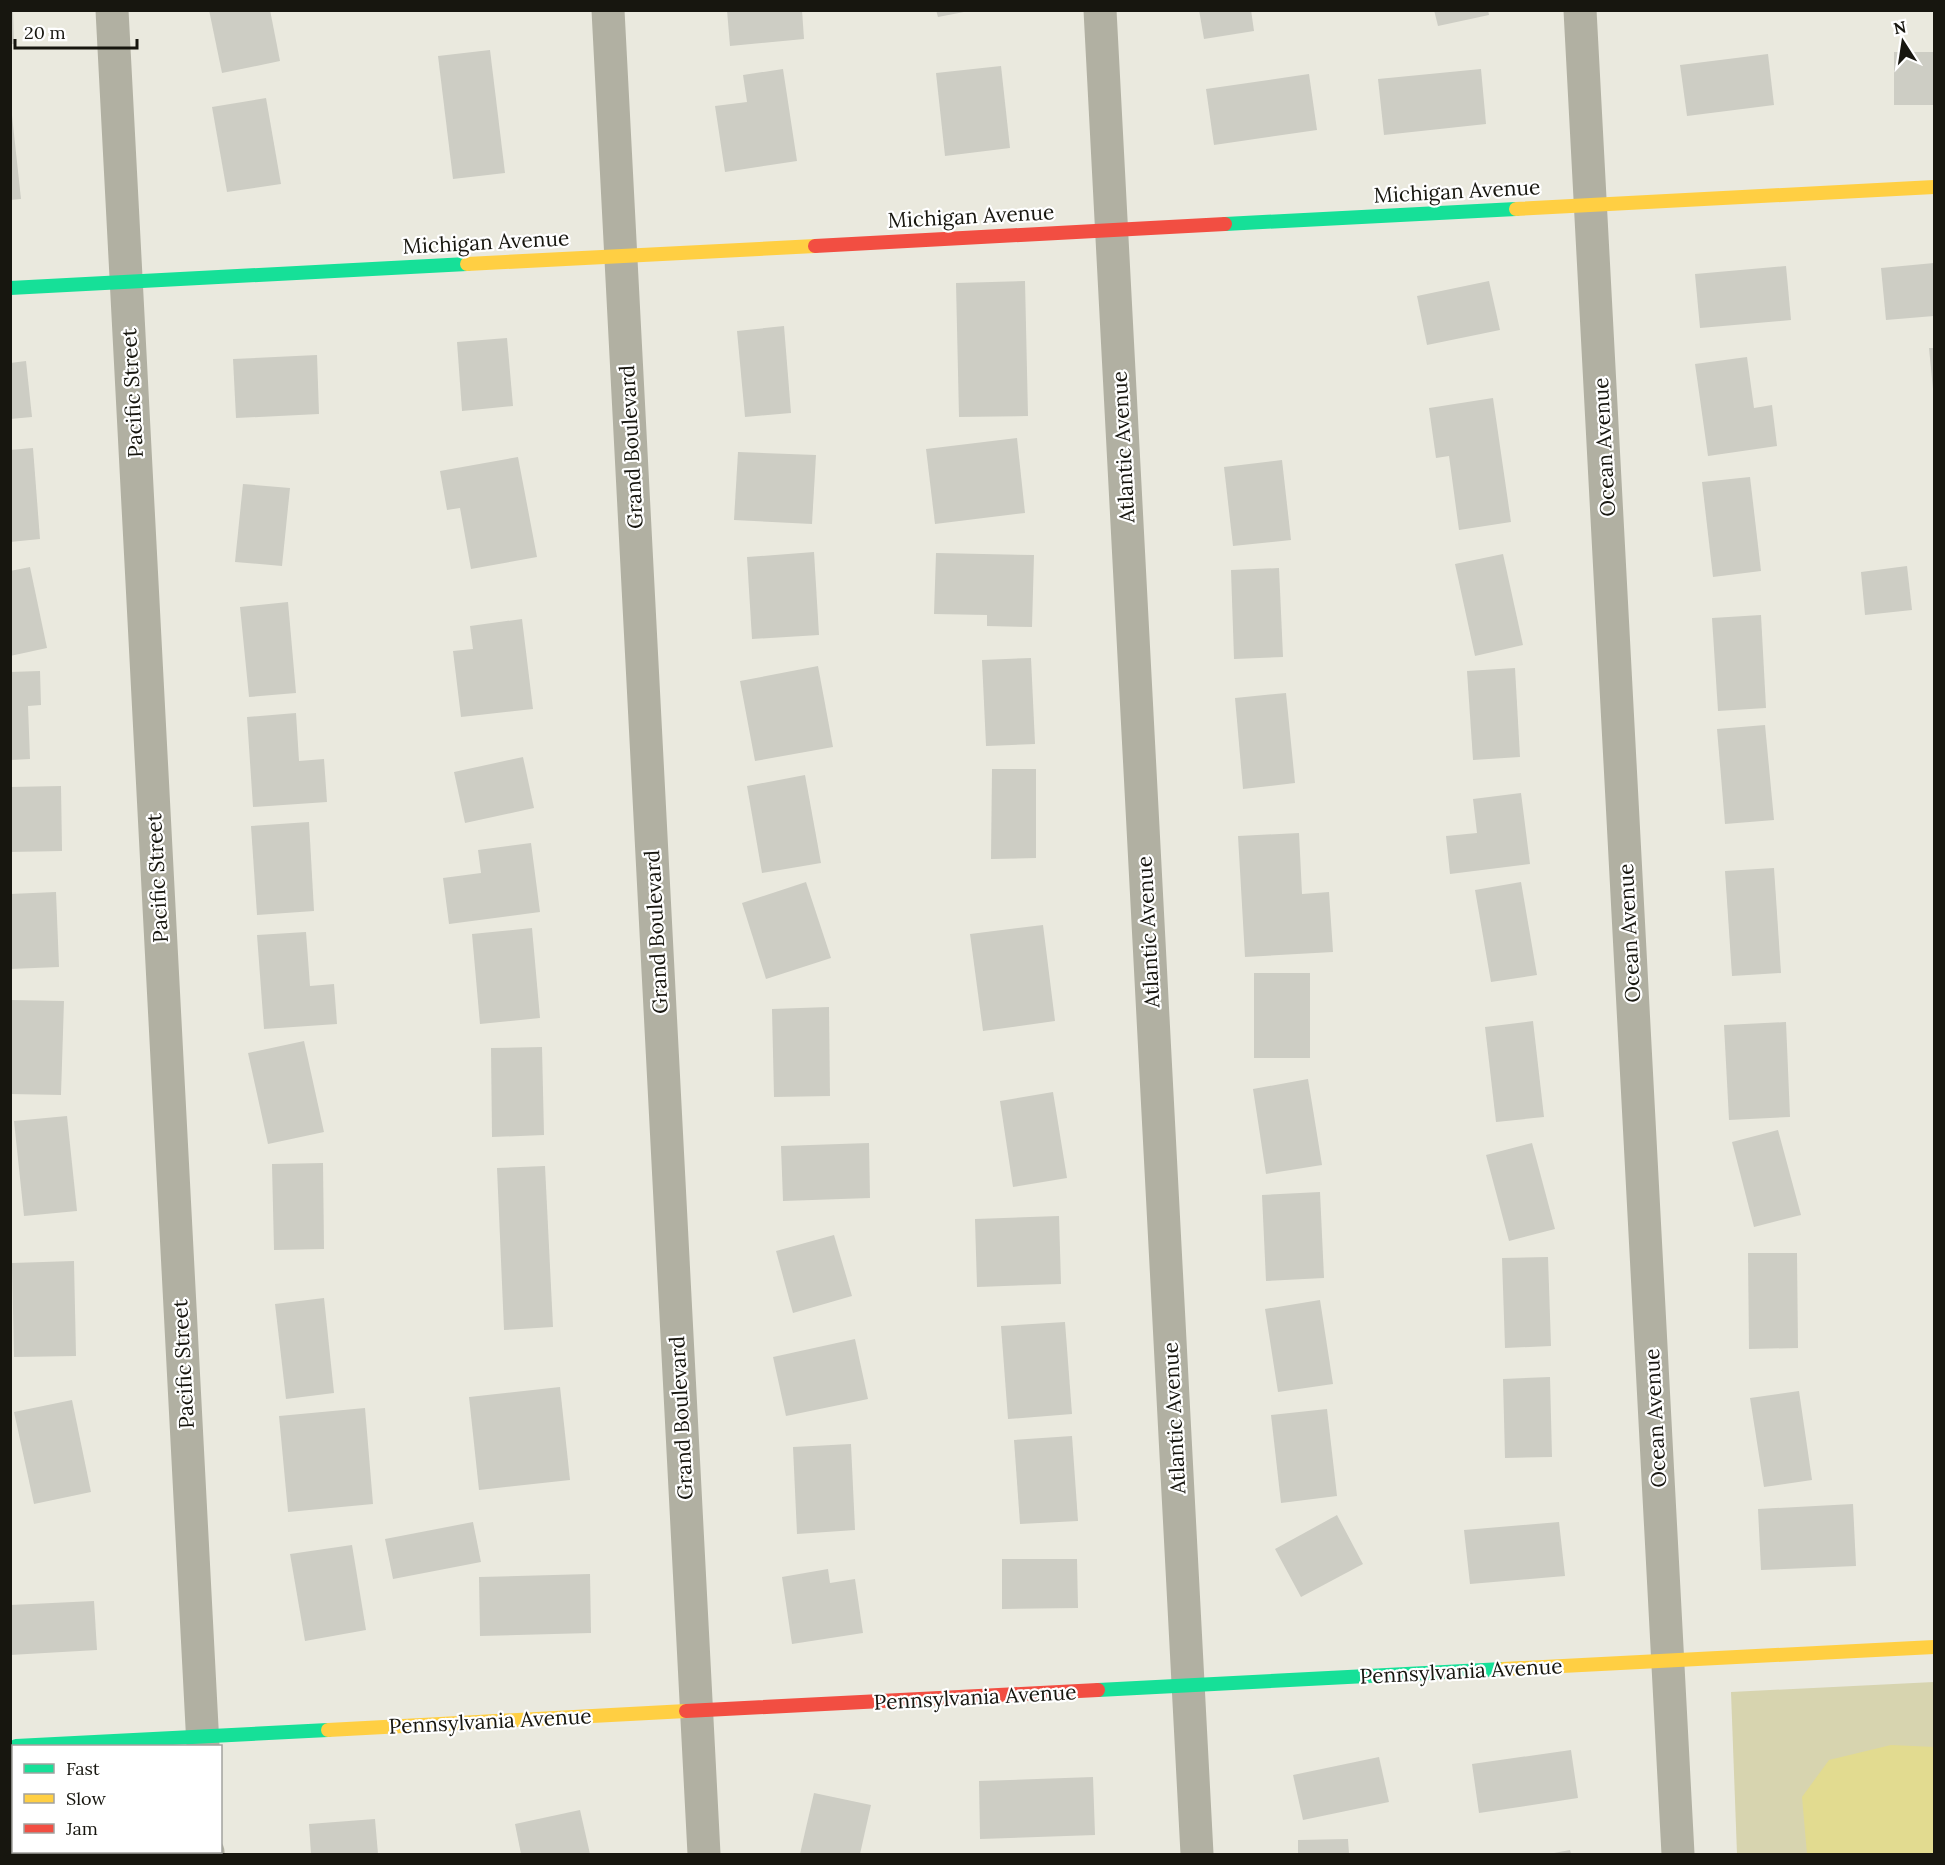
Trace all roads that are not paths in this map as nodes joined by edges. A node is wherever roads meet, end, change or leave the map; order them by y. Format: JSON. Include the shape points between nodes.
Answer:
{"nodes":[{"id":1,"x":112,"y":10,"type":"edge"},
{"id":2,"x":608,"y":10,"type":"edge"},
{"id":3,"x":1100,"y":10,"type":"edge"},
{"id":4,"x":1580,"y":10,"type":"edge"},
{"id":5,"x":1935,"y":187,"type":"edge"},
{"id":6,"x":1591,"y":205,"type":"junction"},
{"id":7,"x":1111,"y":230,"type":"junction"},
{"id":8,"x":621,"y":256,"type":"junction"},
{"id":9,"x":126,"y":282,"type":"junction"},
{"id":10,"x":10,"y":288,"type":"edge"},
{"id":11,"x":1935,"y":1647,"type":"edge"},
{"id":12,"x":1667,"y":1660,"type":"junction"},
{"id":13,"x":1188,"y":1686,"type":"junction"},
{"id":14,"x":696,"y":1711,"type":"junction"},
{"id":15,"x":203,"y":1741,"type":"edge"},
{"id":16,"x":76,"y":1745,"type":"edge"},
{"id":17,"x":704,"y":1854,"type":"edge"},
{"id":18,"x":1197,"y":1854,"type":"edge"},
{"id":19,"x":1678,"y":1854,"type":"edge"}],
"edges":[{"from":1,"to":9,"type":"street","name":"Pacific Street"},
{"from":2,"to":8,"type":"street","name":"Grand Boulevard"},
{"from":3,"to":7,"type":"street","name":"Atlantic Avenue"},
{"from":4,"to":6,"type":"street","name":"Ocean Avenue"},
{"from":5,"to":6,"type":"street","name":"Michigan Avenue"},
{"from":6,"to":7,"type":"street","name":"Michigan Avenue"},
{"from":6,"to":12,"type":"street","name":"Ocean Avenue"},
{"from":7,"to":8,"type":"street","name":"Michigan Avenue"},
{"from":7,"to":13,"type":"street","name":"Atlantic Avenue"},
{"from":8,"to":9,"type":"street","name":"Michigan Avenue"},
{"from":8,"to":14,"type":"street","name":"Grand Boulevard"},
{"from":9,"to":10,"type":"street","name":"Michigan Avenue"},
{"from":9,"to":15,"type":"street","name":"Pacific Street"},
{"from":11,"to":12,"type":"street","name":"Pennsylvania Avenue"},
{"from":12,"to":13,"type":"street","name":"Pennsylvania Avenue"},
{"from":12,"to":19,"type":"street","name":"Ocean Avenue"},
{"from":13,"to":14,"type":"street","name":"Pennsylvania Avenue"},
{"from":13,"to":18,"type":"street","name":"Atlantic Avenue"},
{"from":14,"to":15,"type":"street","name":"Pennsylvania Avenue"},
{"from":14,"to":17,"type":"street","name":"Grand Boulevard"},
{"from":15,"to":16,"type":"street","name":"Pennsylvania Avenue"}]}
